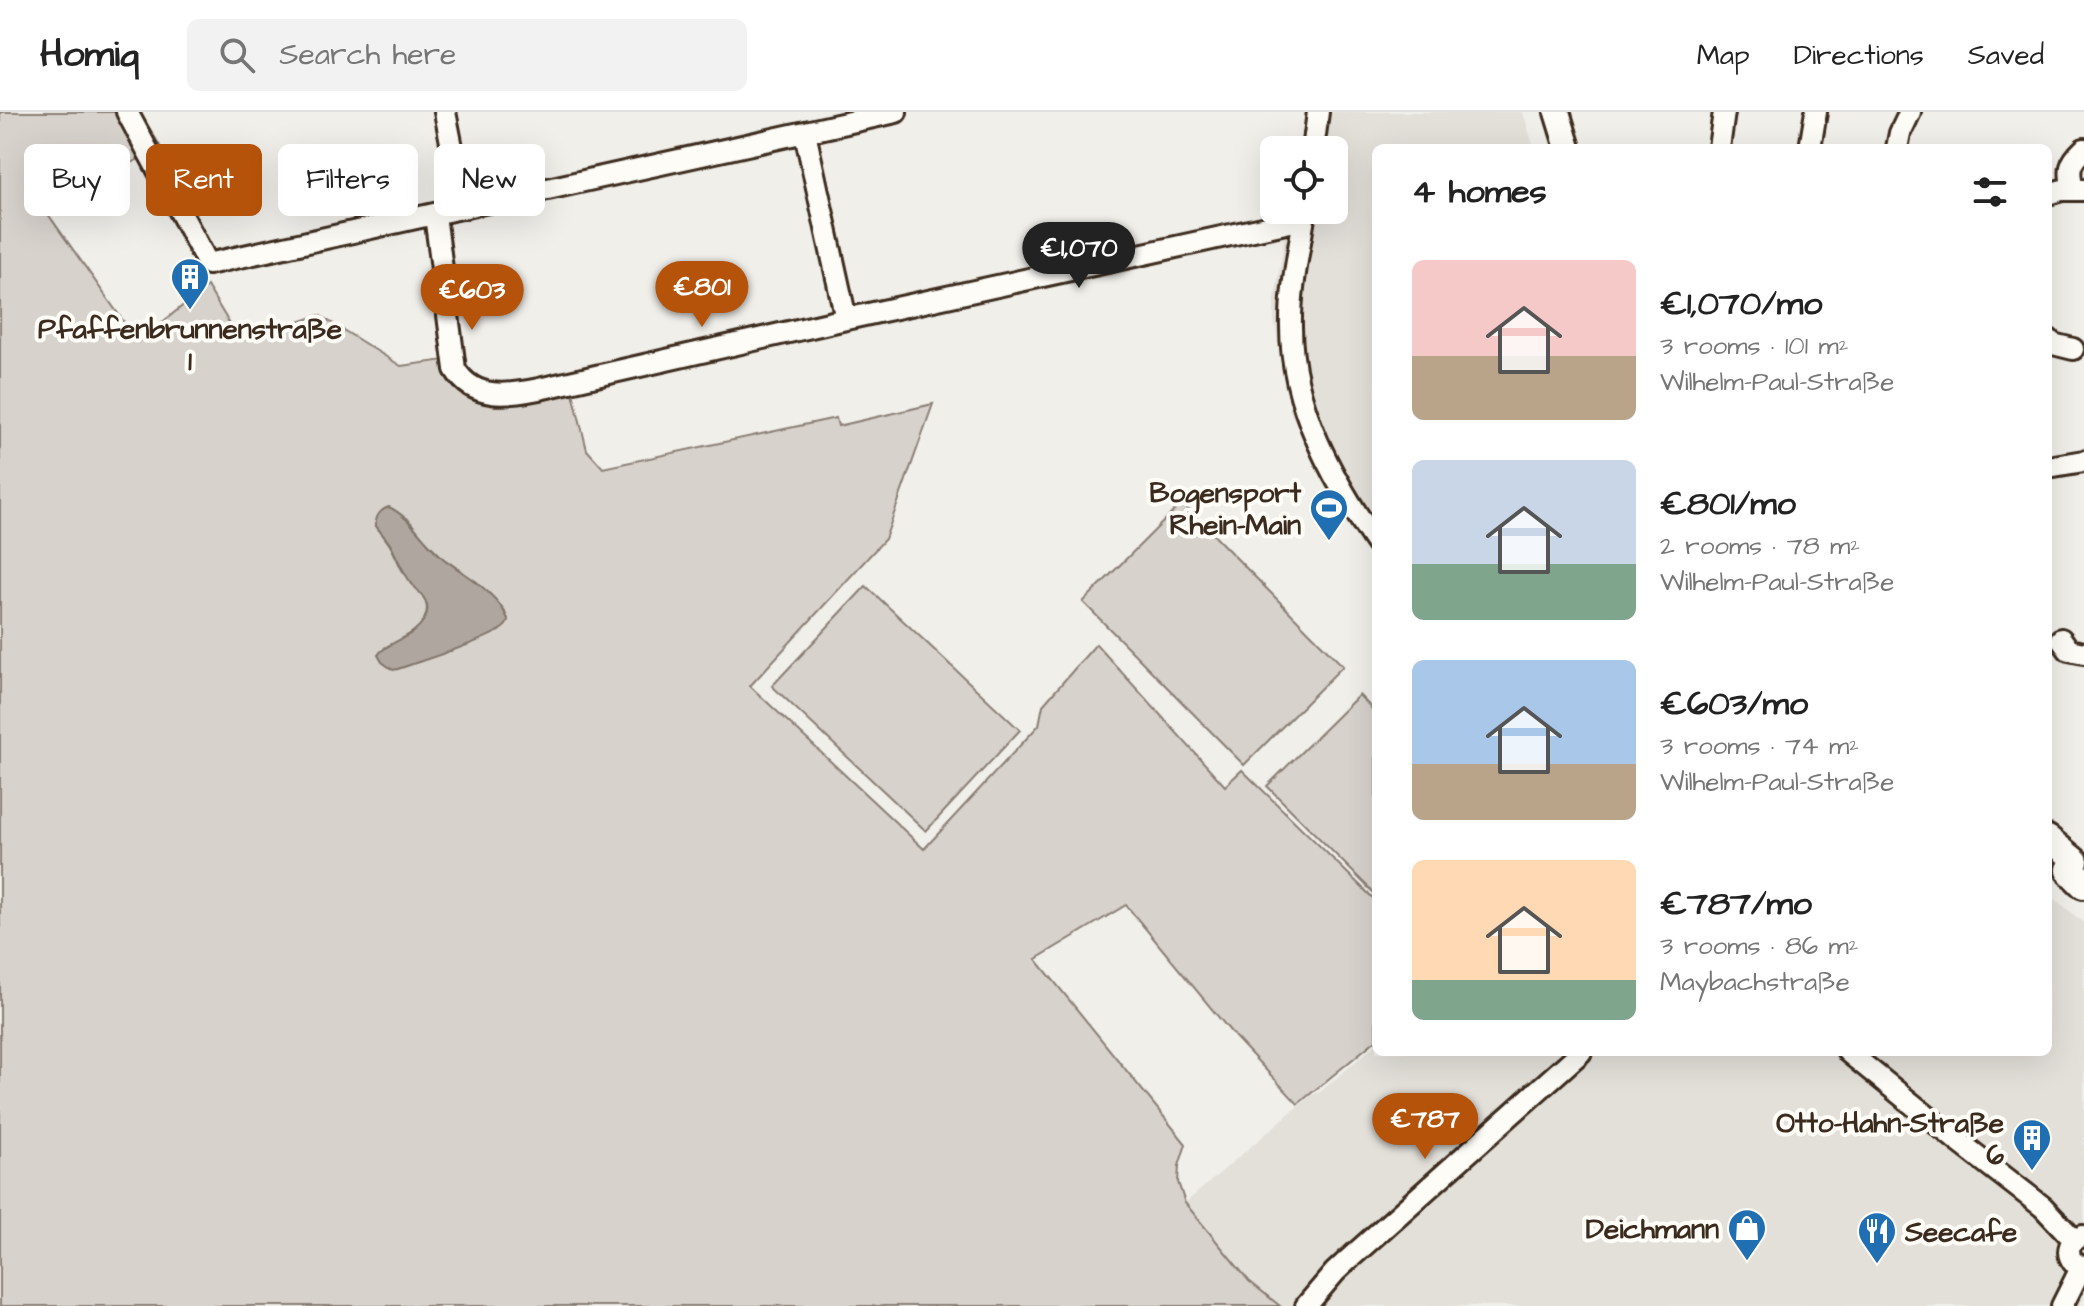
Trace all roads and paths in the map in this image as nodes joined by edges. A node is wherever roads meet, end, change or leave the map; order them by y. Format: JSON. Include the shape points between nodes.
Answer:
{"nodes":[{"id":1,"x":127,"y":112,"type":"edge"},
{"id":2,"x":445,"y":112,"type":"edge"},
{"id":3,"x":896,"y":112,"type":"edge"},
{"id":4,"x":1318,"y":112,"type":"edge"},
{"id":5,"x":1557,"y":112,"type":"edge"},
{"id":6,"x":1724,"y":112,"type":"edge"},
{"id":7,"x":1816,"y":112,"type":"edge"},
{"id":8,"x":1910,"y":112,"type":"edge"},
{"id":9,"x":805,"y":133,"type":"junction"},
{"id":10,"x":1315,"y":136,"type":"edge"},
{"id":11,"x":451,"y":144,"type":"edge"},
{"id":12,"x":1567,"y":144,"type":"edge"},
{"id":13,"x":1720,"y":144,"type":"edge"},
{"id":14,"x":1811,"y":144,"type":"edge"},
{"id":15,"x":1898,"y":144,"type":"edge"},
{"id":16,"x":2084,"y":149,"type":"edge"},
{"id":17,"x":2079,"y":189,"type":"edge"},
{"id":18,"x":545,"y":190,"type":"edge"},
{"id":19,"x":2052,"y":193,"type":"edge"},
{"id":20,"x":434,"y":215,"type":"edge"},
{"id":21,"x":435,"y":216,"type":"edge"},
{"id":22,"x":1260,"y":224,"type":"edge"},
{"id":23,"x":1303,"y":224,"type":"edge"},
{"id":24,"x":846,"y":319,"type":"junction"},
{"id":25,"x":2052,"y":343,"type":"edge"},
{"id":26,"x":2073,"y":349,"type":"dead end"},
{"id":27,"x":2084,"y":461,"type":"edge"},
{"id":28,"x":2052,"y":466,"type":"edge"},
{"id":29,"x":1372,"y":537,"type":"edge"},
{"id":30,"x":2061,"y":639,"type":"dead end"},
{"id":31,"x":2084,"y":653,"type":"edge"},
{"id":32,"x":2052,"y":842,"type":"edge"},
{"id":33,"x":2052,"y":850,"type":"edge"},
{"id":34,"x":2079,"y":871,"type":"edge"},
{"id":35,"x":1577,"y":1056,"type":"edge"},
{"id":36,"x":1853,"y":1056,"type":"edge"},
{"id":37,"x":2079,"y":1238,"type":"edge"},
{"id":38,"x":2082,"y":1268,"type":"edge"},
{"id":39,"x":1306,"y":1306,"type":"edge"},
{"id":40,"x":2062,"y":1306,"type":"edge"}],
"edges":[{"from":1,"to":20,"type":"street","via":[[208,264]]},
{"from":2,"to":11,"type":"street"},
{"from":3,"to":9,"type":"street"},
{"from":4,"to":10,"type":"street"},
{"from":5,"to":12,"type":"main road"},
{"from":6,"to":13,"type":"street"},
{"from":7,"to":14,"type":"street"},
{"from":8,"to":15,"type":"street"},
{"from":9,"to":18,"type":"street"},
{"from":9,"to":24,"type":"street"},
{"from":16,"to":17,"type":"street","via":[[2069,174]]},
{"from":17,"to":19,"type":"street"},
{"from":21,"to":24,"type":"street","via":[[455,369],[482,392],[539,389]]},
{"from":22,"to":24,"type":"street"},
{"from":23,"to":29,"type":"street","via":[[1291,324],[1296,374],[1331,471]]},
{"from":25,"to":26,"type":"street"},
{"from":27,"to":28,"type":"street"},
{"from":30,"to":31,"type":"street","via":[[2069,650]]},
{"from":32,"to":34,"type":"main road"},
{"from":33,"to":34,"type":"main road"},
{"from":35,"to":39,"type":"street","via":[[1349,1259]]},
{"from":36,"to":37,"type":"street"},
{"from":37,"to":38,"type":"street","via":[[2069,1253]]},
{"from":38,"to":40,"type":"street"}]}
